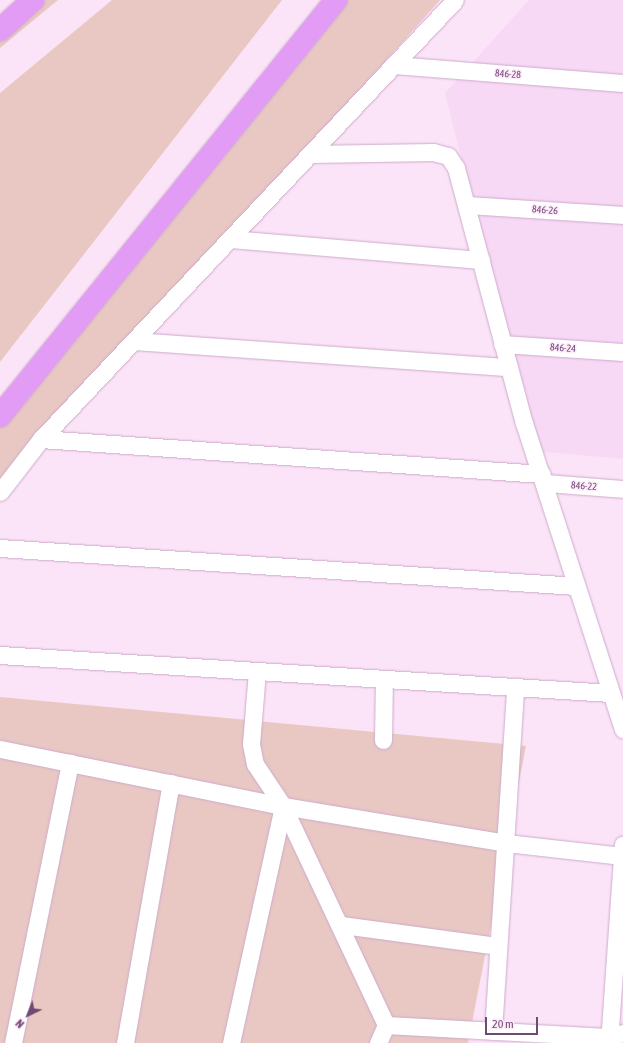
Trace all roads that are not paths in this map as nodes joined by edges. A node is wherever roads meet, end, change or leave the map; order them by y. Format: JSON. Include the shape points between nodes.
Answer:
{"nodes":[{"id":1,"x":33,"y":0,"type":"edge"},
{"id":2,"x":336,"y":0,"type":"edge"},
{"id":3,"x":455,"y":0,"type":"edge"},
{"id":4,"x":0,"y":30,"type":"edge"},
{"id":5,"x":393,"y":65,"type":"junction"},
{"id":6,"x":623,"y":83,"type":"edge"},
{"id":7,"x":310,"y":154,"type":"junction"},
{"id":8,"x":468,"y":205,"type":"junction"},
{"id":9,"x":623,"y":215,"type":"edge"},
{"id":10,"x":230,"y":239,"type":"junction"},
{"id":11,"x":481,"y":260,"type":"junction"},
{"id":12,"x":134,"y":341,"type":"junction"},
{"id":13,"x":502,"y":344,"type":"junction"},
{"id":14,"x":623,"y":352,"type":"edge"},
{"id":15,"x":509,"y":368,"type":"junction"},
{"id":16,"x":0,"y":416,"type":"edge"},
{"id":17,"x":41,"y":439,"type":"junction"},
{"id":18,"x":543,"y":479,"type":"junction"},
{"id":19,"x":623,"y":489,"type":"edge"},
{"id":20,"x":0,"y":492,"type":"edge"},
{"id":21,"x":0,"y":548,"type":"edge"},
{"id":22,"x":577,"y":586,"type":"junction"},
{"id":23,"x":0,"y":654,"type":"edge"},
{"id":24,"x":257,"y":671,"type":"junction"},
{"id":25,"x":384,"y":679,"type":"junction"},
{"id":26,"x":515,"y":687,"type":"junction"},
{"id":27,"x":611,"y":693,"type":"junction"},
{"id":28,"x":623,"y":729,"type":"edge"},
{"id":29,"x":383,"y":740,"type":"dead end"},
{"id":30,"x":0,"y":748,"type":"edge"},
{"id":31,"x":70,"y":763,"type":"junction"},
{"id":32,"x":171,"y":783,"type":"junction"},
{"id":33,"x":283,"y":806,"type":"junction"},
{"id":34,"x":506,"y":843,"type":"junction"},
{"id":35,"x":622,"y":850,"type":"edge"},
{"id":36,"x":620,"y":896,"type":"edge"},
{"id":37,"x":342,"y":925,"type":"junction"},
{"id":38,"x":498,"y":946,"type":"junction"},
{"id":39,"x":386,"y":1024,"type":"junction"},
{"id":40,"x":493,"y":1031,"type":"junction"},
{"id":41,"x":613,"y":1038,"type":"edge"},
{"id":42,"x":13,"y":1043,"type":"edge"},
{"id":43,"x":125,"y":1043,"type":"edge"},
{"id":44,"x":231,"y":1043,"type":"edge"},
{"id":45,"x":378,"y":1043,"type":"edge"}],
"edges":[{"from":1,"to":4,"type":"highway"},
{"from":2,"to":16,"type":"highway"},
{"from":3,"to":5,"type":"street"},
{"from":5,"to":6,"type":"street","name":"846-28"},
{"from":5,"to":7,"type":"street"},
{"from":7,"to":8,"type":"street","via":[[433,152],[448,156],[456,168]]},
{"from":7,"to":10,"type":"street"},
{"from":8,"to":9,"type":"street","name":"846-26"},
{"from":8,"to":11,"type":"street"},
{"from":10,"to":11,"type":"street"},
{"from":10,"to":12,"type":"street"},
{"from":11,"to":13,"type":"street"},
{"from":12,"to":15,"type":"street"},
{"from":12,"to":17,"type":"street"},
{"from":13,"to":14,"type":"street","name":"846-24"},
{"from":13,"to":15,"type":"street"},
{"from":15,"to":18,"type":"street"},
{"from":17,"to":18,"type":"street","name":"846-22"},
{"from":17,"to":20,"type":"street"},
{"from":18,"to":19,"type":"street","name":"846-22"},
{"from":18,"to":22,"type":"street"},
{"from":21,"to":22,"type":"street"},
{"from":22,"to":27,"type":"street"},
{"from":23,"to":24,"type":"street"},
{"from":24,"to":25,"type":"street"},
{"from":24,"to":33,"type":"street","via":[[251,744],[255,764]]},
{"from":25,"to":26,"type":"street"},
{"from":25,"to":29,"type":"street"},
{"from":26,"to":27,"type":"street"},
{"from":26,"to":34,"type":"street"},
{"from":27,"to":28,"type":"street"},
{"from":30,"to":31,"type":"street"},
{"from":31,"to":32,"type":"street"},
{"from":31,"to":42,"type":"street"},
{"from":32,"to":33,"type":"street"},
{"from":32,"to":43,"type":"street"},
{"from":33,"to":34,"type":"street"},
{"from":33,"to":37,"type":"street"},
{"from":33,"to":44,"type":"street"},
{"from":34,"to":35,"type":"street"},
{"from":34,"to":38,"type":"street"},
{"from":35,"to":36,"type":"street"},
{"from":36,"to":41,"type":"street"},
{"from":37,"to":38,"type":"street"},
{"from":37,"to":39,"type":"street"},
{"from":38,"to":40,"type":"street"},
{"from":39,"to":40,"type":"street"},
{"from":39,"to":45,"type":"street"},
{"from":40,"to":41,"type":"street"}]}
